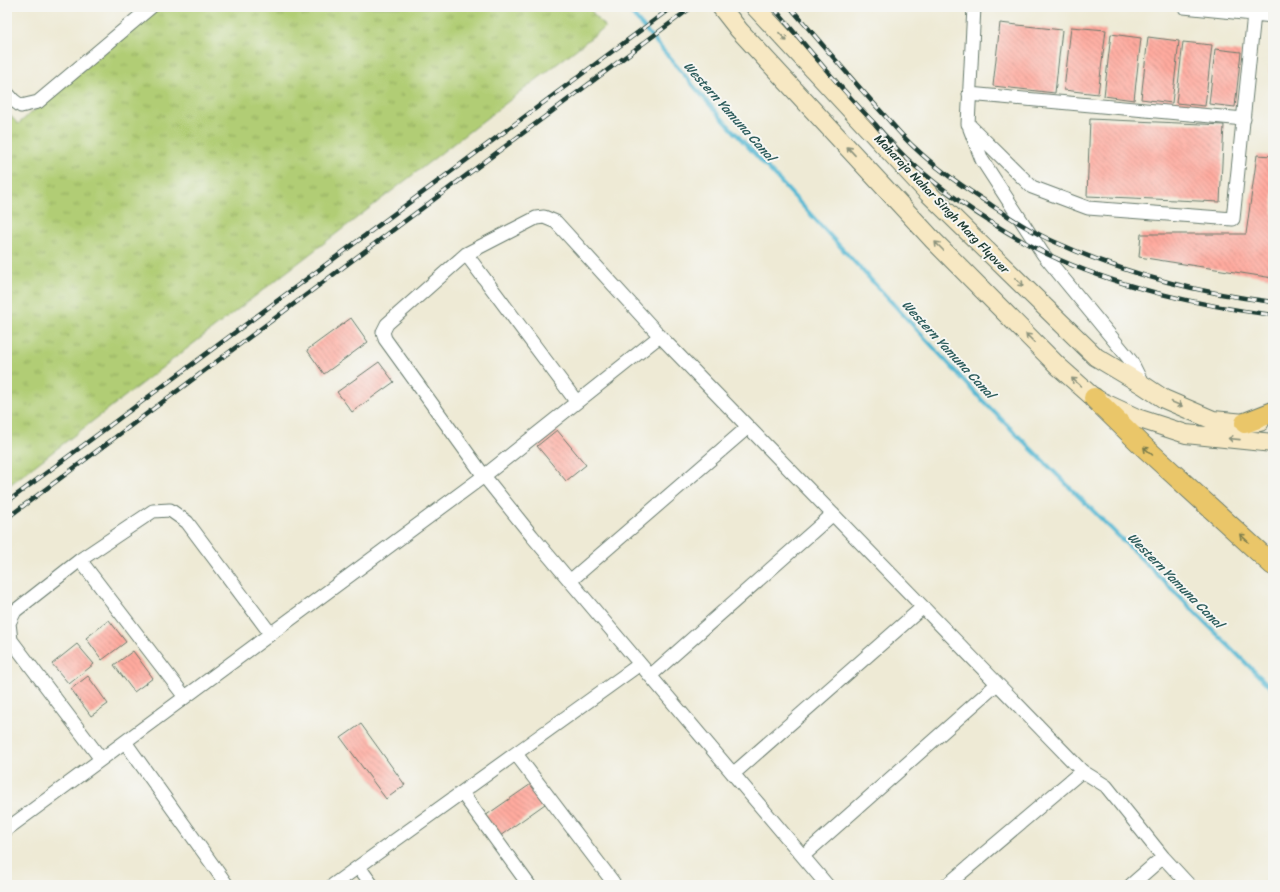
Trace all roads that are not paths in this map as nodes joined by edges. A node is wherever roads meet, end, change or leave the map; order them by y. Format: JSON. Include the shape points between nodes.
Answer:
{"nodes":[{"id":1,"x":151,"y":7,"type":"edge"},
{"id":2,"x":721,"y":7,"type":"edge"},
{"id":3,"x":755,"y":7,"type":"edge"},
{"id":4,"x":974,"y":7,"type":"edge"},
{"id":5,"x":1184,"y":7,"type":"edge"},
{"id":6,"x":1254,"y":14,"type":"junction"},
{"id":7,"x":1273,"y":16,"type":"edge"},
{"id":8,"x":7,"y":93,"type":"edge"},
{"id":9,"x":969,"y":94,"type":"junction"},
{"id":10,"x":1244,"y":118,"type":"junction"},
{"id":11,"x":968,"y":124,"type":"junction"},
{"id":12,"x":466,"y":254,"type":"junction"},
{"id":13,"x":660,"y":336,"type":"junction"},
{"id":14,"x":1143,"y":385,"type":"junction"},
{"id":15,"x":1094,"y":398,"type":"junction"},
{"id":16,"x":576,"y":401,"type":"junction"},
{"id":17,"x":1273,"y":412,"type":"edge"},
{"id":18,"x":1273,"y":422,"type":"edge"},
{"id":19,"x":1245,"y":423,"type":"junction"},
{"id":20,"x":748,"y":427,"type":"junction"},
{"id":21,"x":1273,"y":443,"type":"edge"},
{"id":22,"x":484,"y":476,"type":"junction"},
{"id":23,"x":833,"y":514,"type":"junction"},
{"id":24,"x":80,"y":560,"type":"junction"},
{"id":25,"x":1273,"y":565,"type":"edge"},
{"id":26,"x":570,"y":581,"type":"junction"},
{"id":27,"x":923,"y":607,"type":"junction"},
{"id":28,"x":270,"y":633,"type":"junction"},
{"id":29,"x":640,"y":664,"type":"junction"},
{"id":30,"x":650,"y":676,"type":"junction"},
{"id":31,"x":997,"y":684,"type":"junction"},
{"id":32,"x":185,"y":697,"type":"junction"},
{"id":33,"x":125,"y":742,"type":"junction"},
{"id":34,"x":516,"y":754,"type":"junction"},
{"id":35,"x":101,"y":759,"type":"junction"},
{"id":36,"x":1082,"y":772,"type":"junction"},
{"id":37,"x":733,"y":774,"type":"junction"},
{"id":38,"x":462,"y":792,"type":"junction"},
{"id":39,"x":7,"y":829,"type":"edge"},
{"id":40,"x":803,"y":856,"type":"junction"},
{"id":41,"x":1162,"y":857,"type":"junction"},
{"id":42,"x":358,"y":867,"type":"junction"},
{"id":43,"x":227,"y":885,"type":"edge"},
{"id":44,"x":333,"y":885,"type":"edge"},
{"id":45,"x":372,"y":885,"type":"edge"},
{"id":46,"x":529,"y":885,"type":"edge"},
{"id":47,"x":613,"y":885,"type":"edge"},
{"id":48,"x":827,"y":885,"type":"edge"},
{"id":49,"x":947,"y":885,"type":"edge"},
{"id":50,"x":1130,"y":885,"type":"edge"},
{"id":51,"x":1189,"y":885,"type":"edge"}],
"edges":[{"from":1,"to":8,"type":"street","via":[[38,102],[22,106]]},
{"from":15,"to":2,"type":"main road","one_way":true,"via":[[1058,366],[933,240],[739,30]]},
{"from":3,"to":14,"type":"main road","name":"Maharaja Nahar Singh Marg Flyover","one_way":true,"via":[[928,193],[1096,357]]},
{"from":4,"to":9,"type":"street"},
{"from":5,"to":6,"type":"street"},
{"from":6,"to":7,"type":"street"},
{"from":6,"to":10,"type":"street"},
{"from":9,"to":10,"type":"street"},
{"from":9,"to":11,"type":"street"},
{"from":10,"to":11,"type":"street","via":[[1233,219],[1088,208],[1032,188]]},
{"from":11,"to":14,"type":"street","via":[[982,160],[1043,254],[1131,361]]},
{"from":12,"to":13,"type":"street","via":[[536,218],[550,219],[556,222]]},
{"from":12,"to":16,"type":"street"},
{"from":12,"to":22,"type":"street","via":[[387,324],[383,332],[389,345]]},
{"from":13,"to":16,"type":"street"},
{"from":13,"to":20,"type":"street"},
{"from":14,"to":19,"type":"main road","name":"Maharaja Nahar Singh Marg Flyover","one_way":true,"via":[[1164,399],[1213,420]]},
{"from":21,"to":15,"type":"main road","one_way":true,"via":[[1186,434],[1137,418]]},
{"from":25,"to":15,"type":"main road","one_way":true},
{"from":16,"to":22,"type":"street"},
{"from":17,"to":19,"type":"main road"},
{"from":18,"to":19,"type":"main road","name":"Maharaja Nahar Singh Marg Flyover"},
{"from":20,"to":23,"type":"street"},
{"from":20,"to":26,"type":"street"},
{"from":22,"to":26,"type":"street"},
{"from":22,"to":28,"type":"street"},
{"from":23,"to":27,"type":"street"},
{"from":23,"to":30,"type":"street"},
{"from":24,"to":28,"type":"street","via":[[153,511],[170,510],[187,522]]},
{"from":24,"to":32,"type":"street"},
{"from":24,"to":35,"type":"street","via":[[15,611],[9,623],[11,640]]},
{"from":26,"to":29,"type":"street"},
{"from":27,"to":31,"type":"street"},
{"from":27,"to":37,"type":"street"},
{"from":28,"to":32,"type":"street"},
{"from":29,"to":30,"type":"street"},
{"from":29,"to":34,"type":"street"},
{"from":30,"to":37,"type":"street"},
{"from":31,"to":36,"type":"street"},
{"from":31,"to":40,"type":"street"},
{"from":32,"to":33,"type":"street"},
{"from":33,"to":35,"type":"street"},
{"from":33,"to":43,"type":"street"},
{"from":34,"to":38,"type":"street"},
{"from":34,"to":47,"type":"street"},
{"from":35,"to":39,"type":"street"},
{"from":36,"to":41,"type":"street","via":[[1106,786]]},
{"from":36,"to":49,"type":"street"},
{"from":37,"to":40,"type":"street"},
{"from":38,"to":42,"type":"street"},
{"from":38,"to":46,"type":"street"},
{"from":40,"to":48,"type":"street"},
{"from":41,"to":50,"type":"street"},
{"from":41,"to":51,"type":"street"},
{"from":42,"to":44,"type":"street"},
{"from":42,"to":45,"type":"street"}]}
